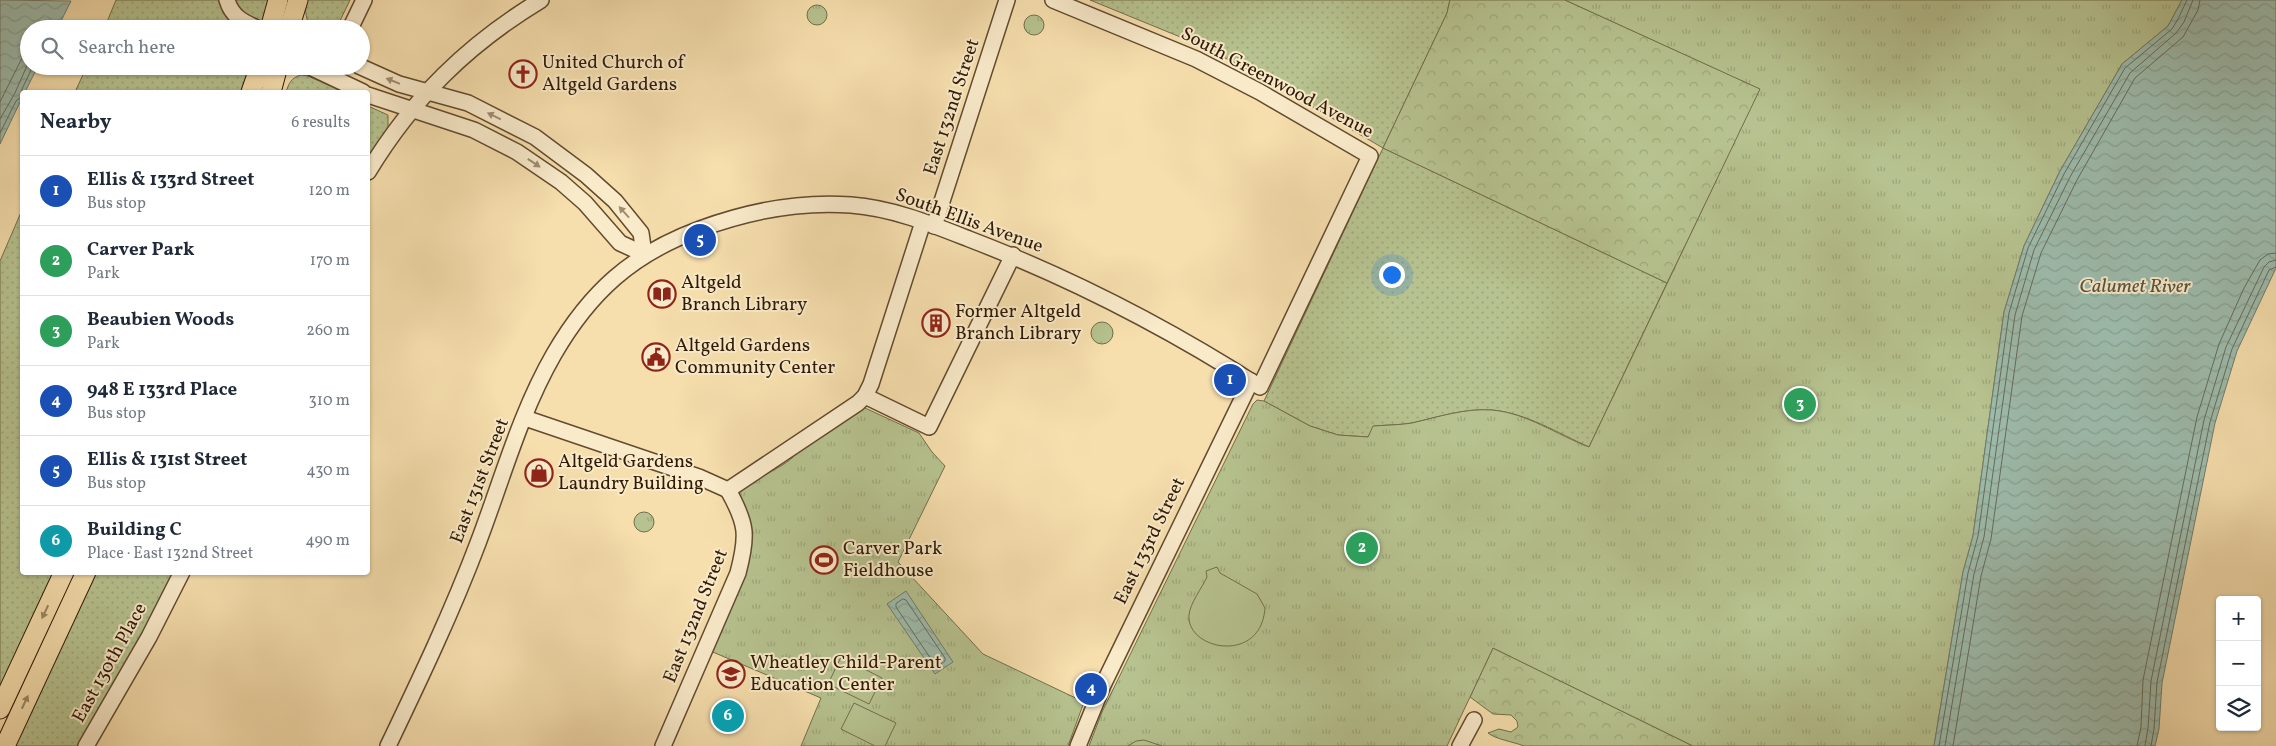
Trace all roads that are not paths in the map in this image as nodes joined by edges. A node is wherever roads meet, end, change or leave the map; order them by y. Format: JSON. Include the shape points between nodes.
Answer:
{"nodes":[{"id":1,"x":227,"y":0,"type":"edge"},
{"id":2,"x":278,"y":0,"type":"edge"},
{"id":3,"x":298,"y":0,"type":"edge"},
{"id":4,"x":364,"y":0,"type":"edge"},
{"id":5,"x":541,"y":0,"type":"edge"},
{"id":6,"x":1007,"y":0,"type":"edge"},
{"id":7,"x":1053,"y":0,"type":"edge"},
{"id":8,"x":240,"y":20,"type":"edge"},
{"id":9,"x":272,"y":20,"type":"edge"},
{"id":10,"x":292,"y":20,"type":"edge"},
{"id":11,"x":354,"y":20,"type":"edge"},
{"id":12,"x":370,"y":71,"type":"edge"},
{"id":13,"x":257,"y":75,"type":"edge"},
{"id":14,"x":276,"y":75,"type":"edge"},
{"id":15,"x":327,"y":75,"type":"edge"},
{"id":16,"x":253,"y":90,"type":"edge"},
{"id":17,"x":272,"y":90,"type":"edge"},
{"id":18,"x":359,"y":90,"type":"edge"},
{"id":19,"x":428,"y":92,"type":"junction"},
{"id":20,"x":370,"y":95,"type":"edge"},
{"id":21,"x":410,"y":110,"type":"junction"},
{"id":22,"x":1370,"y":156,"type":"joint"},
{"id":23,"x":370,"y":169,"type":"edge"},
{"id":24,"x":929,"y":224,"type":"junction"},
{"id":25,"x":644,"y":254,"type":"junction"},
{"id":26,"x":1013,"y":255,"type":"junction"},
{"id":27,"x":1255,"y":384,"type":"junction"},
{"id":28,"x":865,"y":396,"type":"junction"},
{"id":29,"x":525,"y":418,"type":"junction"},
{"id":30,"x":728,"y":490,"type":"junction"},
{"id":31,"x":63,"y":575,"type":"edge"},
{"id":32,"x":85,"y":575,"type":"edge"},
{"id":33,"x":180,"y":575,"type":"edge"},
{"id":34,"x":0,"y":709,"type":"edge"},
{"id":35,"x":1474,"y":720,"type":"dead end"},
{"id":36,"x":5,"y":746,"type":"edge"},
{"id":37,"x":86,"y":746,"type":"edge"},
{"id":38,"x":388,"y":746,"type":"edge"},
{"id":39,"x":663,"y":746,"type":"edge"},
{"id":40,"x":1078,"y":746,"type":"edge"},
{"id":41,"x":1460,"y":746,"type":"edge"}],
"edges":[{"from":1,"to":8,"type":"street","via":[[230,10]]},
{"from":2,"to":9,"type":"main road"},
{"from":3,"to":10,"type":"main road"},
{"from":4,"to":11,"type":"street"},
{"from":5,"to":19,"type":"street","via":[[488,35]]},
{"from":6,"to":24,"type":"street","name":"East 132nd Street"},
{"from":7,"to":22,"type":"street","name":"South Greenwood Avenue","via":[[1205,63]]},
{"from":19,"to":12,"type":"street","one_way":true},
{"from":13,"to":16,"type":"main road"},
{"from":14,"to":17,"type":"main road"},
{"from":15,"to":18,"type":"street"},
{"from":19,"to":21,"type":"street"},
{"from":25,"to":19,"type":"street","one_way":true,"via":[[641,233],[608,195],[536,137],[468,103]]},
{"from":20,"to":21,"type":"street"},
{"from":21,"to":23,"type":"street"},
{"from":21,"to":25,"type":"street","one_way":true,"via":[[474,130],[517,152],[585,203],[620,243]]},
{"from":22,"to":27,"type":"street","name":"East 133rd Street"},
{"from":24,"to":25,"type":"street","name":"South Ellis Avenue","via":[[853,205],[782,206],[716,223]]},
{"from":24,"to":26,"type":"street","name":"South Ellis Avenue"},
{"from":24,"to":28,"type":"street","name":"East 132nd Street"},
{"from":25,"to":29,"type":"street","name":"East 131st Street","via":[[596,296],[573,326],[543,375]]},
{"from":26,"to":27,"type":"street","name":"South Ellis Avenue","via":[[1174,333]]},
{"from":26,"to":28,"type":"street","via":[[929,427]]},
{"from":27,"to":40,"type":"street","name":"East 133rd Street","via":[[1087,720]]},
{"from":28,"to":30,"type":"street","name":"East 132nd Street"},
{"from":29,"to":30,"type":"street","via":[[699,476]]},
{"from":29,"to":38,"type":"street","name":"East 131st Street","via":[[456,597]]},
{"from":30,"to":39,"type":"street","name":"East 132nd Street","via":[[740,513],[746,544],[738,573]]},
{"from":31,"to":34,"type":"main road","one_way":true},
{"from":36,"to":32,"type":"main road","one_way":true},
{"from":33,"to":37,"type":"street","name":"East 130th Place"},
{"from":35,"to":41,"type":"street"}]}
